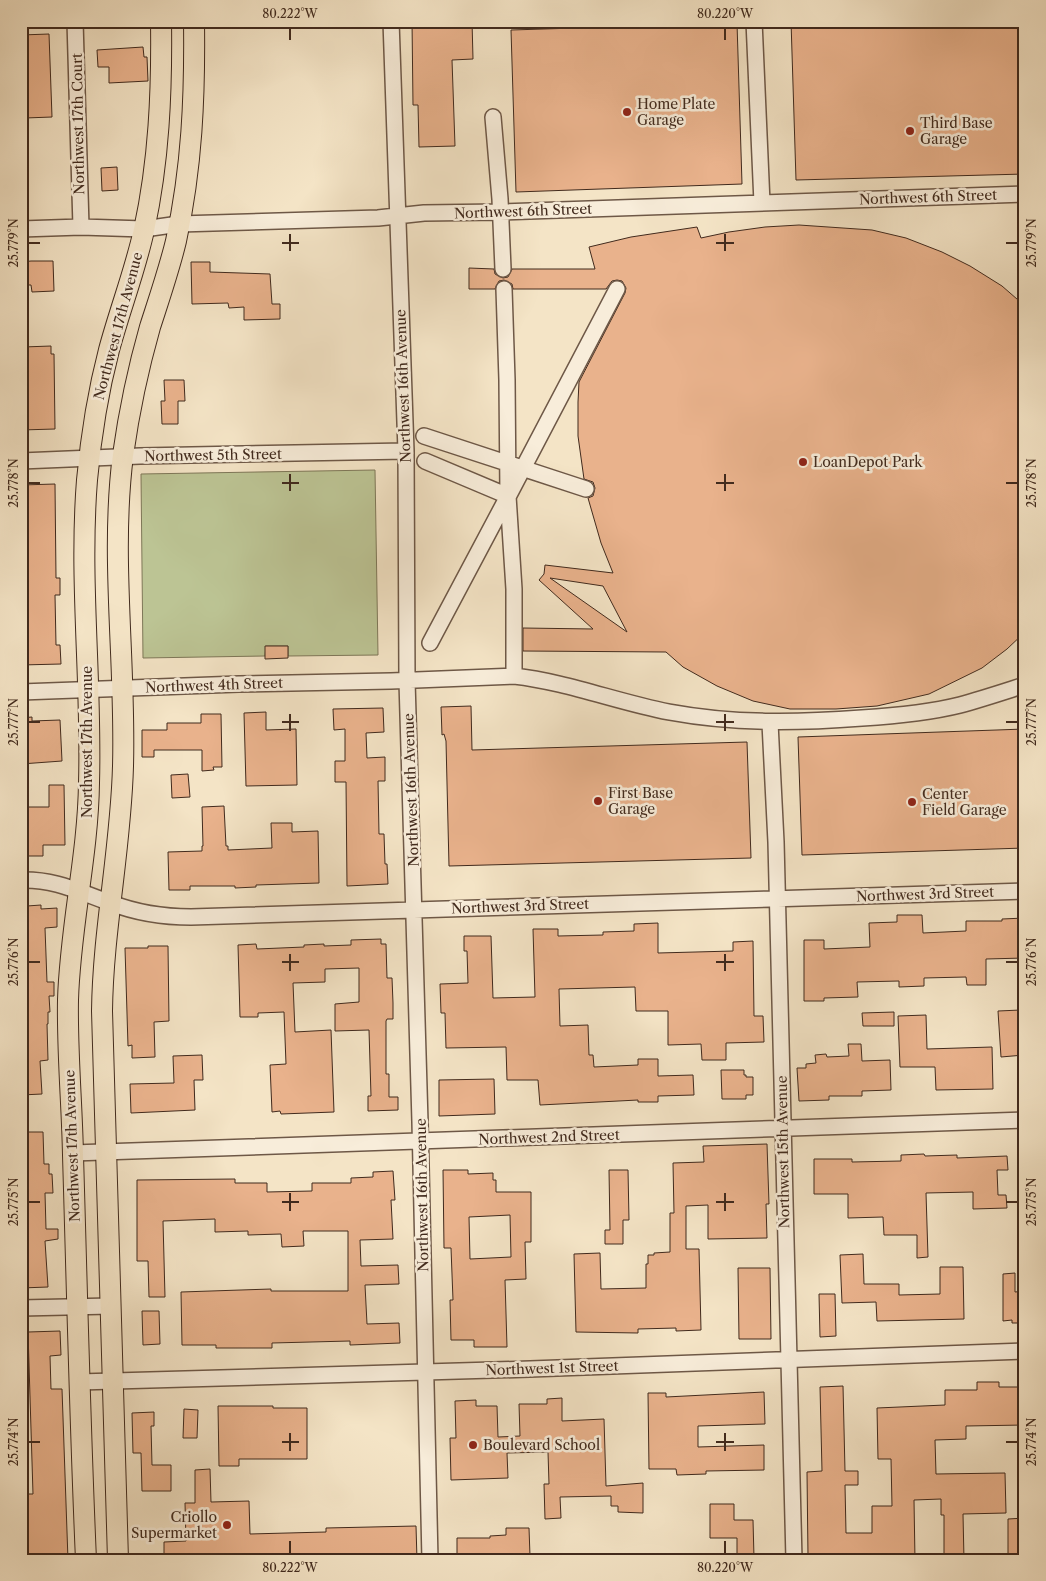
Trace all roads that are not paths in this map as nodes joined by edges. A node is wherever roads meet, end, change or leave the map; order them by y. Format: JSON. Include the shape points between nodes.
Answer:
{"nodes":[{"id":1,"x":75,"y":21,"type":"edge"},
{"id":2,"x":162,"y":21,"type":"edge"},
{"id":3,"x":194,"y":21,"type":"edge"},
{"id":4,"x":391,"y":21,"type":"edge"},
{"id":5,"x":754,"y":21,"type":"edge"},
{"id":6,"x":493,"y":117,"type":"dead end"},
{"id":7,"x":1025,"y":194,"type":"edge"},
{"id":8,"x":762,"y":203,"type":"junction"},
{"id":9,"x":500,"y":212,"type":"junction"},
{"id":10,"x":398,"y":216,"type":"junction"},
{"id":11,"x":179,"y":224,"type":"junction"},
{"id":12,"x":81,"y":227,"type":"junction"},
{"id":13,"x":144,"y":229,"type":"junction"},
{"id":14,"x":21,"y":230,"type":"edge"},
{"id":15,"x":503,"y":269,"type":"dead end"},
{"id":16,"x":504,"y":288,"type":"dead end"},
{"id":17,"x":617,"y":289,"type":"dead end"},
{"id":18,"x":424,"y":436,"type":"dead end"},
{"id":19,"x":406,"y":451,"type":"junction"},
{"id":20,"x":123,"y":457,"type":"junction"},
{"id":21,"x":89,"y":458,"type":"junction"},
{"id":22,"x":21,"y":461,"type":"edge"},
{"id":23,"x":425,"y":461,"type":"dead end"},
{"id":24,"x":508,"y":463,"type":"junction"},
{"id":25,"x":523,"y":468,"type":"junction"},
{"id":26,"x":586,"y":489,"type":"dead end"},
{"id":27,"x":508,"y":496,"type":"junction"},
{"id":28,"x":430,"y":643,"type":"dead end"},
{"id":29,"x":514,"y":676,"type":"junction"},
{"id":30,"x":407,"y":681,"type":"junction"},
{"id":31,"x":1025,"y":685,"type":"edge"},
{"id":32,"x":122,"y":689,"type":"junction"},
{"id":33,"x":88,"y":690,"type":"junction"},
{"id":34,"x":21,"y":692,"type":"edge"},
{"id":35,"x":770,"y":723,"type":"junction"},
{"id":36,"x":21,"y":880,"type":"edge"},
{"id":37,"x":78,"y":890,"type":"junction"},
{"id":38,"x":1025,"y":891,"type":"edge"},
{"id":39,"x":777,"y":898,"type":"junction"},
{"id":40,"x":110,"y":903,"type":"junction"},
{"id":41,"x":414,"y":910,"type":"junction"},
{"id":42,"x":1025,"y":1120,"type":"edge"},
{"id":43,"x":783,"y":1129,"type":"junction"},
{"id":44,"x":420,"y":1141,"type":"junction"},
{"id":45,"x":105,"y":1152,"type":"junction"},
{"id":46,"x":73,"y":1153,"type":"junction"},
{"id":47,"x":111,"y":1306,"type":"junction"},
{"id":48,"x":77,"y":1307,"type":"junction"},
{"id":49,"x":21,"y":1308,"type":"edge"},
{"id":50,"x":1025,"y":1352,"type":"edge"},
{"id":51,"x":788,"y":1360,"type":"junction"},
{"id":52,"x":426,"y":1372,"type":"junction"},
{"id":53,"x":114,"y":1381,"type":"junction"},
{"id":54,"x":79,"y":1382,"type":"junction"},
{"id":55,"x":86,"y":1560,"type":"edge"},
{"id":56,"x":118,"y":1560,"type":"edge"},
{"id":57,"x":430,"y":1560,"type":"edge"},
{"id":58,"x":794,"y":1560,"type":"edge"}],
"edges":[{"from":1,"to":12,"type":"street","name":"Northwest 17th Court"},
{"from":2,"to":13,"type":"main road","name":"Northwest 17th Avenue","via":[[159,137]]},
{"from":3,"to":11,"type":"main road","via":[[193,128]]},
{"from":4,"to":10,"type":"street","name":"Northwest 16th Avenue"},
{"from":5,"to":8,"type":"street"},
{"from":6,"to":9,"type":"street"},
{"from":7,"to":8,"type":"street","name":"Northwest 6th Street"},
{"from":8,"to":9,"type":"street","name":"Northwest 6th Street"},
{"from":9,"to":10,"type":"street","name":"Northwest 6th Street"},
{"from":9,"to":15,"type":"street"},
{"from":10,"to":11,"type":"street","name":"Northwest 6th Street"},
{"from":10,"to":19,"type":"street","name":"Northwest 16th Avenue"},
{"from":11,"to":13,"type":"street","name":"Northwest 6th Street"},
{"from":11,"to":20,"type":"main road","via":[[134,388]]},
{"from":12,"to":13,"type":"street","name":"Northwest 6th Street"},
{"from":12,"to":14,"type":"street","name":"Northwest 6th Street"},
{"from":13,"to":21,"type":"main road","name":"Northwest 17th Avenue","via":[[106,364]]},
{"from":16,"to":24,"type":"street"},
{"from":17,"to":25,"type":"street"},
{"from":18,"to":24,"type":"street"},
{"from":19,"to":20,"type":"street","name":"Northwest 5th Street"},
{"from":19,"to":30,"type":"street","name":"Northwest 16th Avenue"},
{"from":20,"to":21,"type":"street","name":"Northwest 5th Street"},
{"from":20,"to":32,"type":"main road","via":[[118,509]]},
{"from":21,"to":22,"type":"street","name":"Northwest 5th Street"},
{"from":21,"to":33,"type":"main road","name":"Northwest 17th Avenue","via":[[84,550]]},
{"from":23,"to":27,"type":"street"},
{"from":24,"to":25,"type":"street"},
{"from":24,"to":27,"type":"street"},
{"from":25,"to":26,"type":"street"},
{"from":25,"to":27,"type":"street"},
{"from":27,"to":28,"type":"street"},
{"from":27,"to":29,"type":"street","via":[[514,589]]},
{"from":29,"to":30,"type":"street","name":"Northwest 4th Street"},
{"from":29,"to":35,"type":"street","name":"Northwest 4th Street","via":[[535,678],[673,713]]},
{"from":30,"to":32,"type":"street","name":"Northwest 4th Street"},
{"from":30,"to":41,"type":"street","name":"Northwest 16th Avenue"},
{"from":31,"to":35,"type":"street","name":"Northwest 4th Street","via":[[959,705],[920,712]]},
{"from":32,"to":33,"type":"street","name":"Northwest 4th Street"},
{"from":32,"to":40,"type":"main road","via":[[124,766]]},
{"from":33,"to":34,"type":"street","name":"Northwest 4th Street"},
{"from":33,"to":37,"type":"main road","name":"Northwest 17th Avenue","via":[[89,789],[86,841]]},
{"from":35,"to":39,"type":"street","name":"Northwest 15th Avenue"},
{"from":36,"to":37,"type":"street","name":"Northwest 3rd Street","via":[[47,880]]},
{"from":37,"to":40,"type":"street","name":"Northwest 3rd Street"},
{"from":37,"to":46,"type":"main road","name":"Northwest 17th Avenue","via":[[68,1005]]},
{"from":38,"to":39,"type":"street","name":"Northwest 3rd Street"},
{"from":39,"to":41,"type":"street","name":"Northwest 3rd Street"},
{"from":39,"to":43,"type":"street","name":"Northwest 15th Avenue"},
{"from":40,"to":41,"type":"street","name":"Northwest 3rd Street","via":[[174,917]]},
{"from":40,"to":45,"type":"main road","via":[[102,991]]},
{"from":41,"to":44,"type":"street","name":"Northwest 16th Avenue"},
{"from":42,"to":43,"type":"street","name":"Northwest 2nd Street"},
{"from":43,"to":44,"type":"street","name":"Northwest 2nd Street"},
{"from":43,"to":51,"type":"street","name":"Northwest 15th Avenue"},
{"from":44,"to":45,"type":"street","name":"Northwest 2nd Street"},
{"from":44,"to":52,"type":"street","name":"Northwest 16th Avenue"},
{"from":45,"to":46,"type":"street","name":"Northwest 2nd Street"},
{"from":45,"to":47,"type":"main road"},
{"from":46,"to":48,"type":"main road","name":"Northwest 17th Avenue"},
{"from":47,"to":48,"type":"street"},
{"from":47,"to":53,"type":"main road"},
{"from":48,"to":49,"type":"street"},
{"from":48,"to":54,"type":"main road","name":"Northwest 17th Avenue"},
{"from":50,"to":51,"type":"street","name":"Northwest 1st Street"},
{"from":51,"to":52,"type":"street","name":"Northwest 1st Street"},
{"from":51,"to":58,"type":"street","name":"Northwest 15th Avenue"},
{"from":52,"to":53,"type":"street","name":"Northwest 1st Street"},
{"from":52,"to":57,"type":"street","name":"Northwest 16th Avenue"},
{"from":53,"to":54,"type":"street","name":"Northwest 1st Street"},
{"from":53,"to":56,"type":"main road"},
{"from":54,"to":55,"type":"main road","name":"Northwest 17th Avenue"}]}
